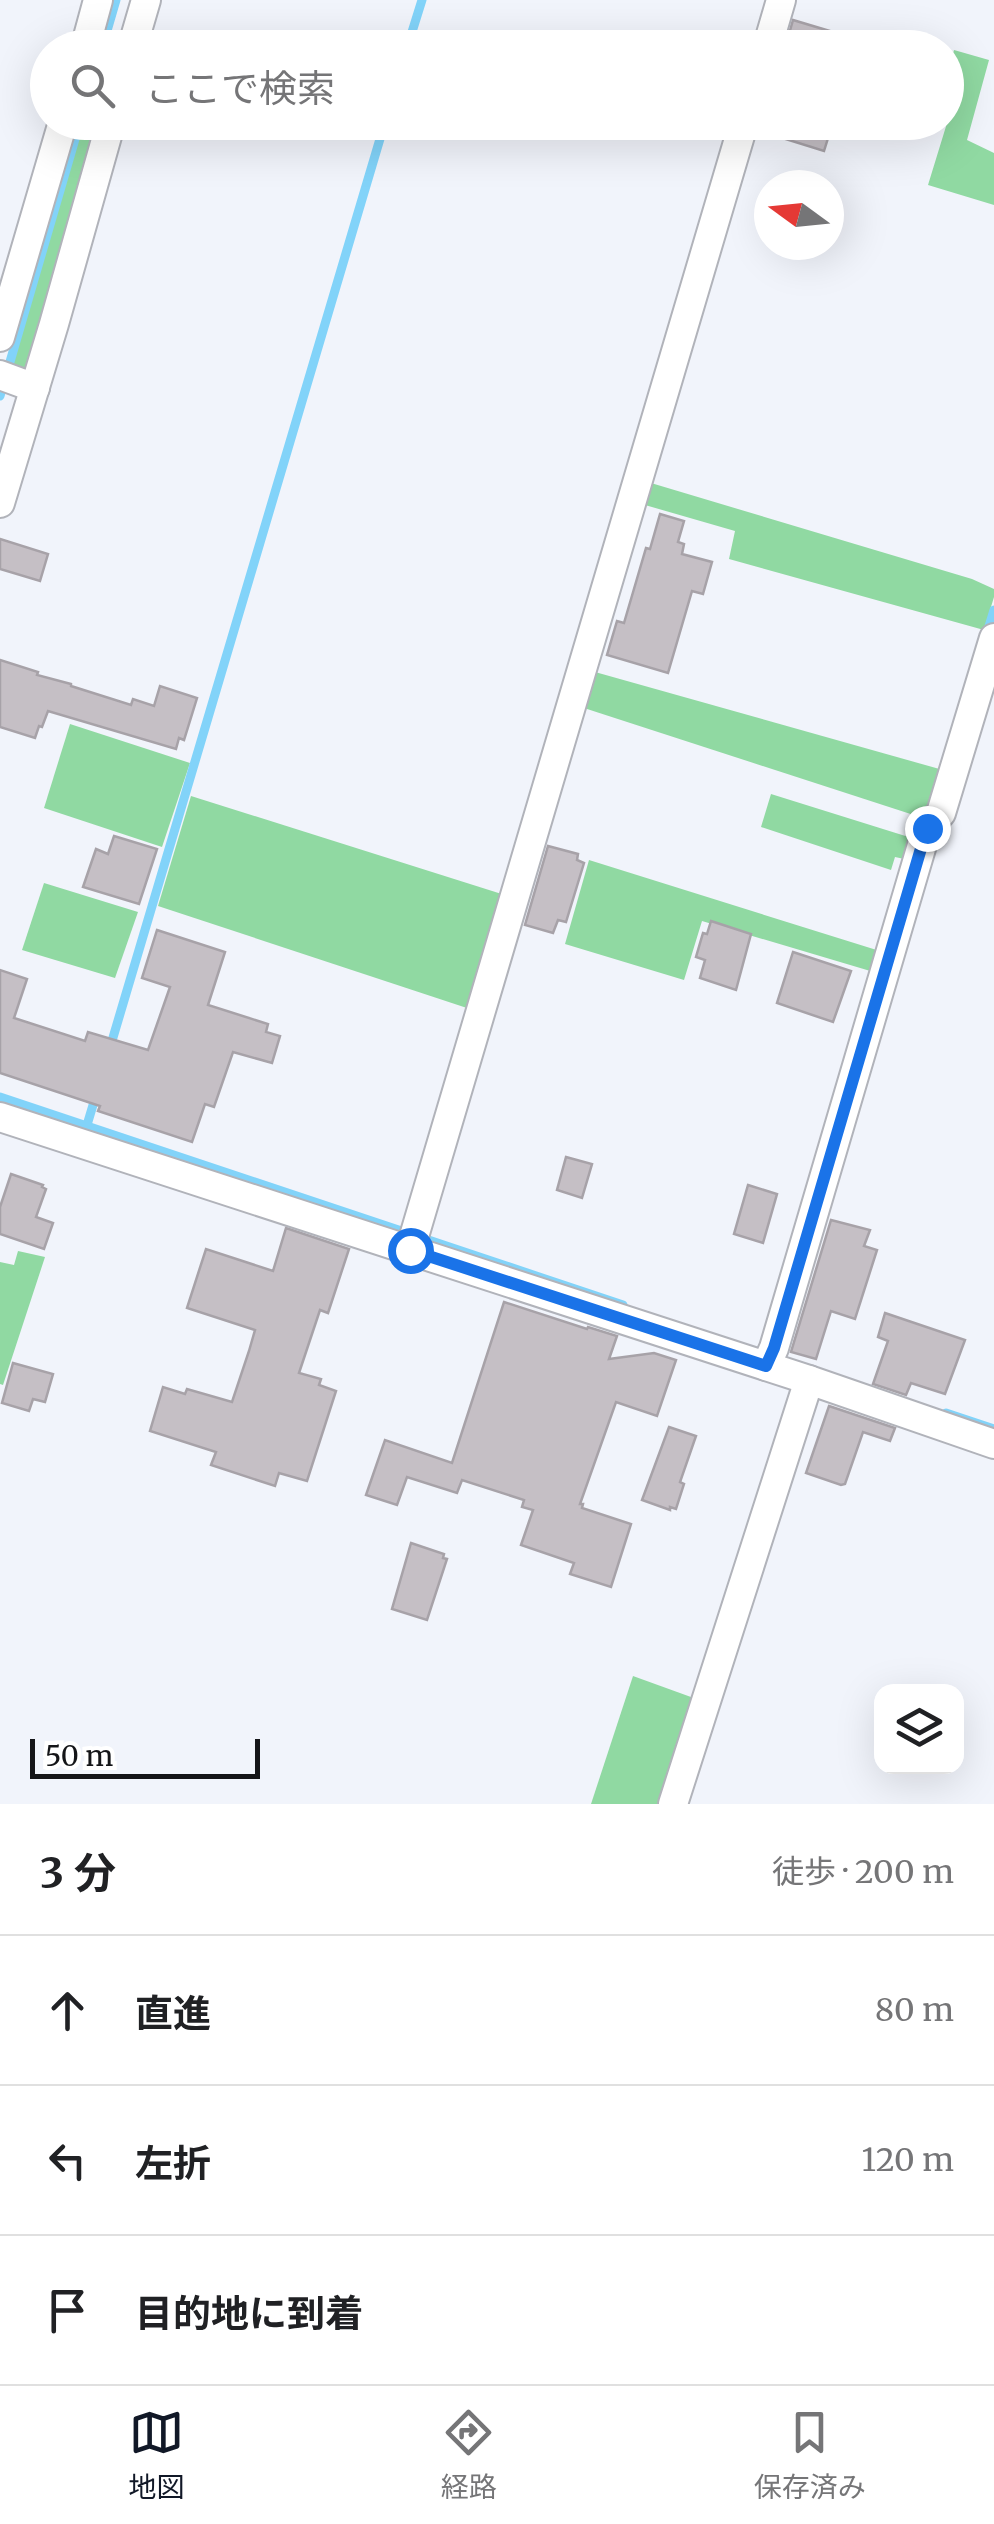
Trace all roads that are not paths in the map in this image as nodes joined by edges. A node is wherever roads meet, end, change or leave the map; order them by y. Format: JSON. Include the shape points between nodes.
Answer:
{"nodes":[{"id":1,"x":98,"y":0,"type":"edge"},
{"id":2,"x":146,"y":0,"type":"edge"},
{"id":3,"x":781,"y":0,"type":"edge"},
{"id":4,"x":89,"y":30,"type":"edge"},
{"id":5,"x":137,"y":30,"type":"edge"},
{"id":6,"x":772,"y":30,"type":"edge"},
{"id":7,"x":58,"y":140,"type":"edge"},
{"id":8,"x":104,"y":140,"type":"edge"},
{"id":9,"x":739,"y":140,"type":"edge"},
{"id":10,"x":0,"y":338,"type":"edge"},
{"id":11,"x":11,"y":379,"type":"edge"},
{"id":12,"x":0,"y":503,"type":"edge"},
{"id":13,"x":994,"y":638,"type":"edge"},
{"id":14,"x":0,"y":1116,"type":"edge"},
{"id":15,"x":413,"y":1239,"type":"junction"},
{"id":16,"x":770,"y":1358,"type":"junction"},
{"id":17,"x":809,"y":1380,"type":"junction"},
{"id":18,"x":994,"y":1444,"type":"edge"},
{"id":19,"x":674,"y":1804,"type":"edge"}],
"edges":[{"from":1,"to":4,"type":"street"},
{"from":2,"to":5,"type":"street"},
{"from":3,"to":6,"type":"street"},
{"from":7,"to":10,"type":"street"},
{"from":8,"to":11,"type":"street"},
{"from":9,"to":15,"type":"street"},
{"from":11,"to":12,"type":"street"},
{"from":13,"to":16,"type":"street","via":[[942,814],[927,828]]},
{"from":14,"to":15,"type":"street"},
{"from":15,"to":16,"type":"street"},
{"from":16,"to":17,"type":"street"},
{"from":17,"to":18,"type":"street"},
{"from":17,"to":19,"type":"street"}]}
